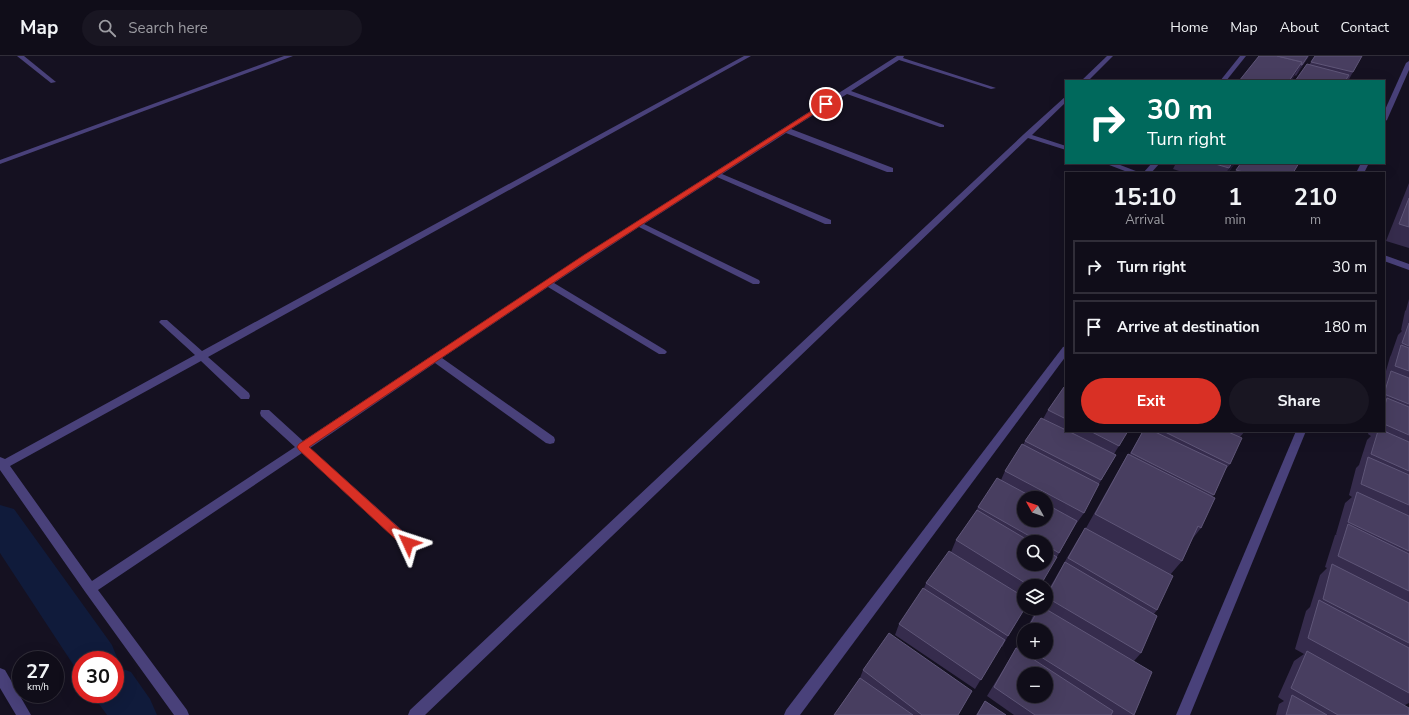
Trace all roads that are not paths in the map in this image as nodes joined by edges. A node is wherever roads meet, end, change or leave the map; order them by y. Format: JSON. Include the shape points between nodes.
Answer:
{"nodes":[{"id":1,"x":20,"y":56,"type":"edge"},
{"id":2,"x":290,"y":56,"type":"edge"},
{"id":3,"x":748,"y":56,"type":"edge"},
{"id":4,"x":1110,"y":56,"type":"edge"},
{"id":5,"x":1243,"y":56,"type":"edge"},
{"id":6,"x":899,"y":57,"type":"edge"},
{"id":7,"x":1409,"y":63,"type":"edge"},
{"id":8,"x":1085,"y":80,"type":"edge"},
{"id":9,"x":1223,"y":80,"type":"edge"},
{"id":10,"x":53,"y":82,"type":"dead end"},
{"id":11,"x":993,"y":88,"type":"dead end"},
{"id":12,"x":846,"y":91,"type":"junction"},
{"id":13,"x":1065,"y":99,"type":"edge"},
{"id":14,"x":1385,"y":118,"type":"edge"},
{"id":15,"x":942,"y":126,"type":"dead end"},
{"id":16,"x":786,"y":130,"type":"junction"},
{"id":17,"x":1026,"y":135,"type":"junction"},
{"id":18,"x":1065,"y":148,"type":"edge"},
{"id":19,"x":0,"y":162,"type":"edge"},
{"id":20,"x":1111,"y":164,"type":"edge"},
{"id":21,"x":1155,"y":164,"type":"edge"},
{"id":22,"x":890,"y":170,"type":"dead end"},
{"id":23,"x":1134,"y":172,"type":"edge"},
{"id":24,"x":1148,"y":172,"type":"edge"},
{"id":25,"x":717,"y":174,"type":"junction"},
{"id":26,"x":828,"y":222,"type":"dead end"},
{"id":27,"x":638,"y":224,"type":"junction"},
{"id":28,"x":1385,"y":258,"type":"edge"},
{"id":29,"x":1409,"y":267,"type":"edge"},
{"id":30,"x":756,"y":282,"type":"dead end"},
{"id":31,"x":548,"y":283,"type":"junction"},
{"id":32,"x":164,"y":322,"type":"dead end"},
{"id":33,"x":1065,"y":350,"type":"edge"},
{"id":34,"x":662,"y":352,"type":"dead end"},
{"id":35,"x":202,"y":356,"type":"junction"},
{"id":36,"x":435,"y":358,"type":"junction"},
{"id":37,"x":245,"y":396,"type":"dead end"},
{"id":38,"x":264,"y":413,"type":"dead end"},
{"id":39,"x":1301,"y":432,"type":"edge"},
{"id":40,"x":550,"y":440,"type":"dead end"},
{"id":41,"x":302,"y":447,"type":"junction"},
{"id":42,"x":1,"y":463,"type":"edge"},
{"id":43,"x":408,"y":543,"type":"dead end"},
{"id":44,"x":90,"y":589,"type":"junction"},
{"id":45,"x":0,"y":675,"type":"edge"},
{"id":46,"x":24,"y":715,"type":"edge"},
{"id":47,"x":182,"y":715,"type":"edge"},
{"id":48,"x":415,"y":715,"type":"edge"},
{"id":49,"x":792,"y":715,"type":"edge"},
{"id":50,"x":1183,"y":715,"type":"edge"}],
"edges":[{"from":1,"to":10,"type":"street"},
{"from":2,"to":19,"type":"street"},
{"from":3,"to":35,"type":"street"},
{"from":4,"to":8,"type":"street"},
{"from":5,"to":9,"type":"street"},
{"from":6,"to":11,"type":"street"},
{"from":6,"to":12,"type":"street"},
{"from":7,"to":14,"type":"street"},
{"from":12,"to":15,"type":"street"},
{"from":12,"to":16,"type":"street"},
{"from":13,"to":17,"type":"street"},
{"from":16,"to":22,"type":"street"},
{"from":16,"to":25,"type":"street"},
{"from":17,"to":18,"type":"street"},
{"from":17,"to":48,"type":"street"},
{"from":20,"to":23,"type":"street"},
{"from":21,"to":24,"type":"street"},
{"from":25,"to":26,"type":"street"},
{"from":25,"to":27,"type":"street"},
{"from":27,"to":30,"type":"street"},
{"from":27,"to":31,"type":"street"},
{"from":28,"to":29,"type":"street"},
{"from":31,"to":34,"type":"street"},
{"from":31,"to":36,"type":"street"},
{"from":32,"to":35,"type":"street"},
{"from":33,"to":49,"type":"street"},
{"from":35,"to":37,"type":"street"},
{"from":35,"to":42,"type":"street"},
{"from":36,"to":40,"type":"street"},
{"from":36,"to":41,"type":"street"},
{"from":38,"to":41,"type":"street"},
{"from":39,"to":50,"type":"street"},
{"from":41,"to":43,"type":"street"},
{"from":41,"to":44,"type":"street"},
{"from":42,"to":44,"type":"street"},
{"from":44,"to":47,"type":"street"},
{"from":45,"to":46,"type":"street"}]}
